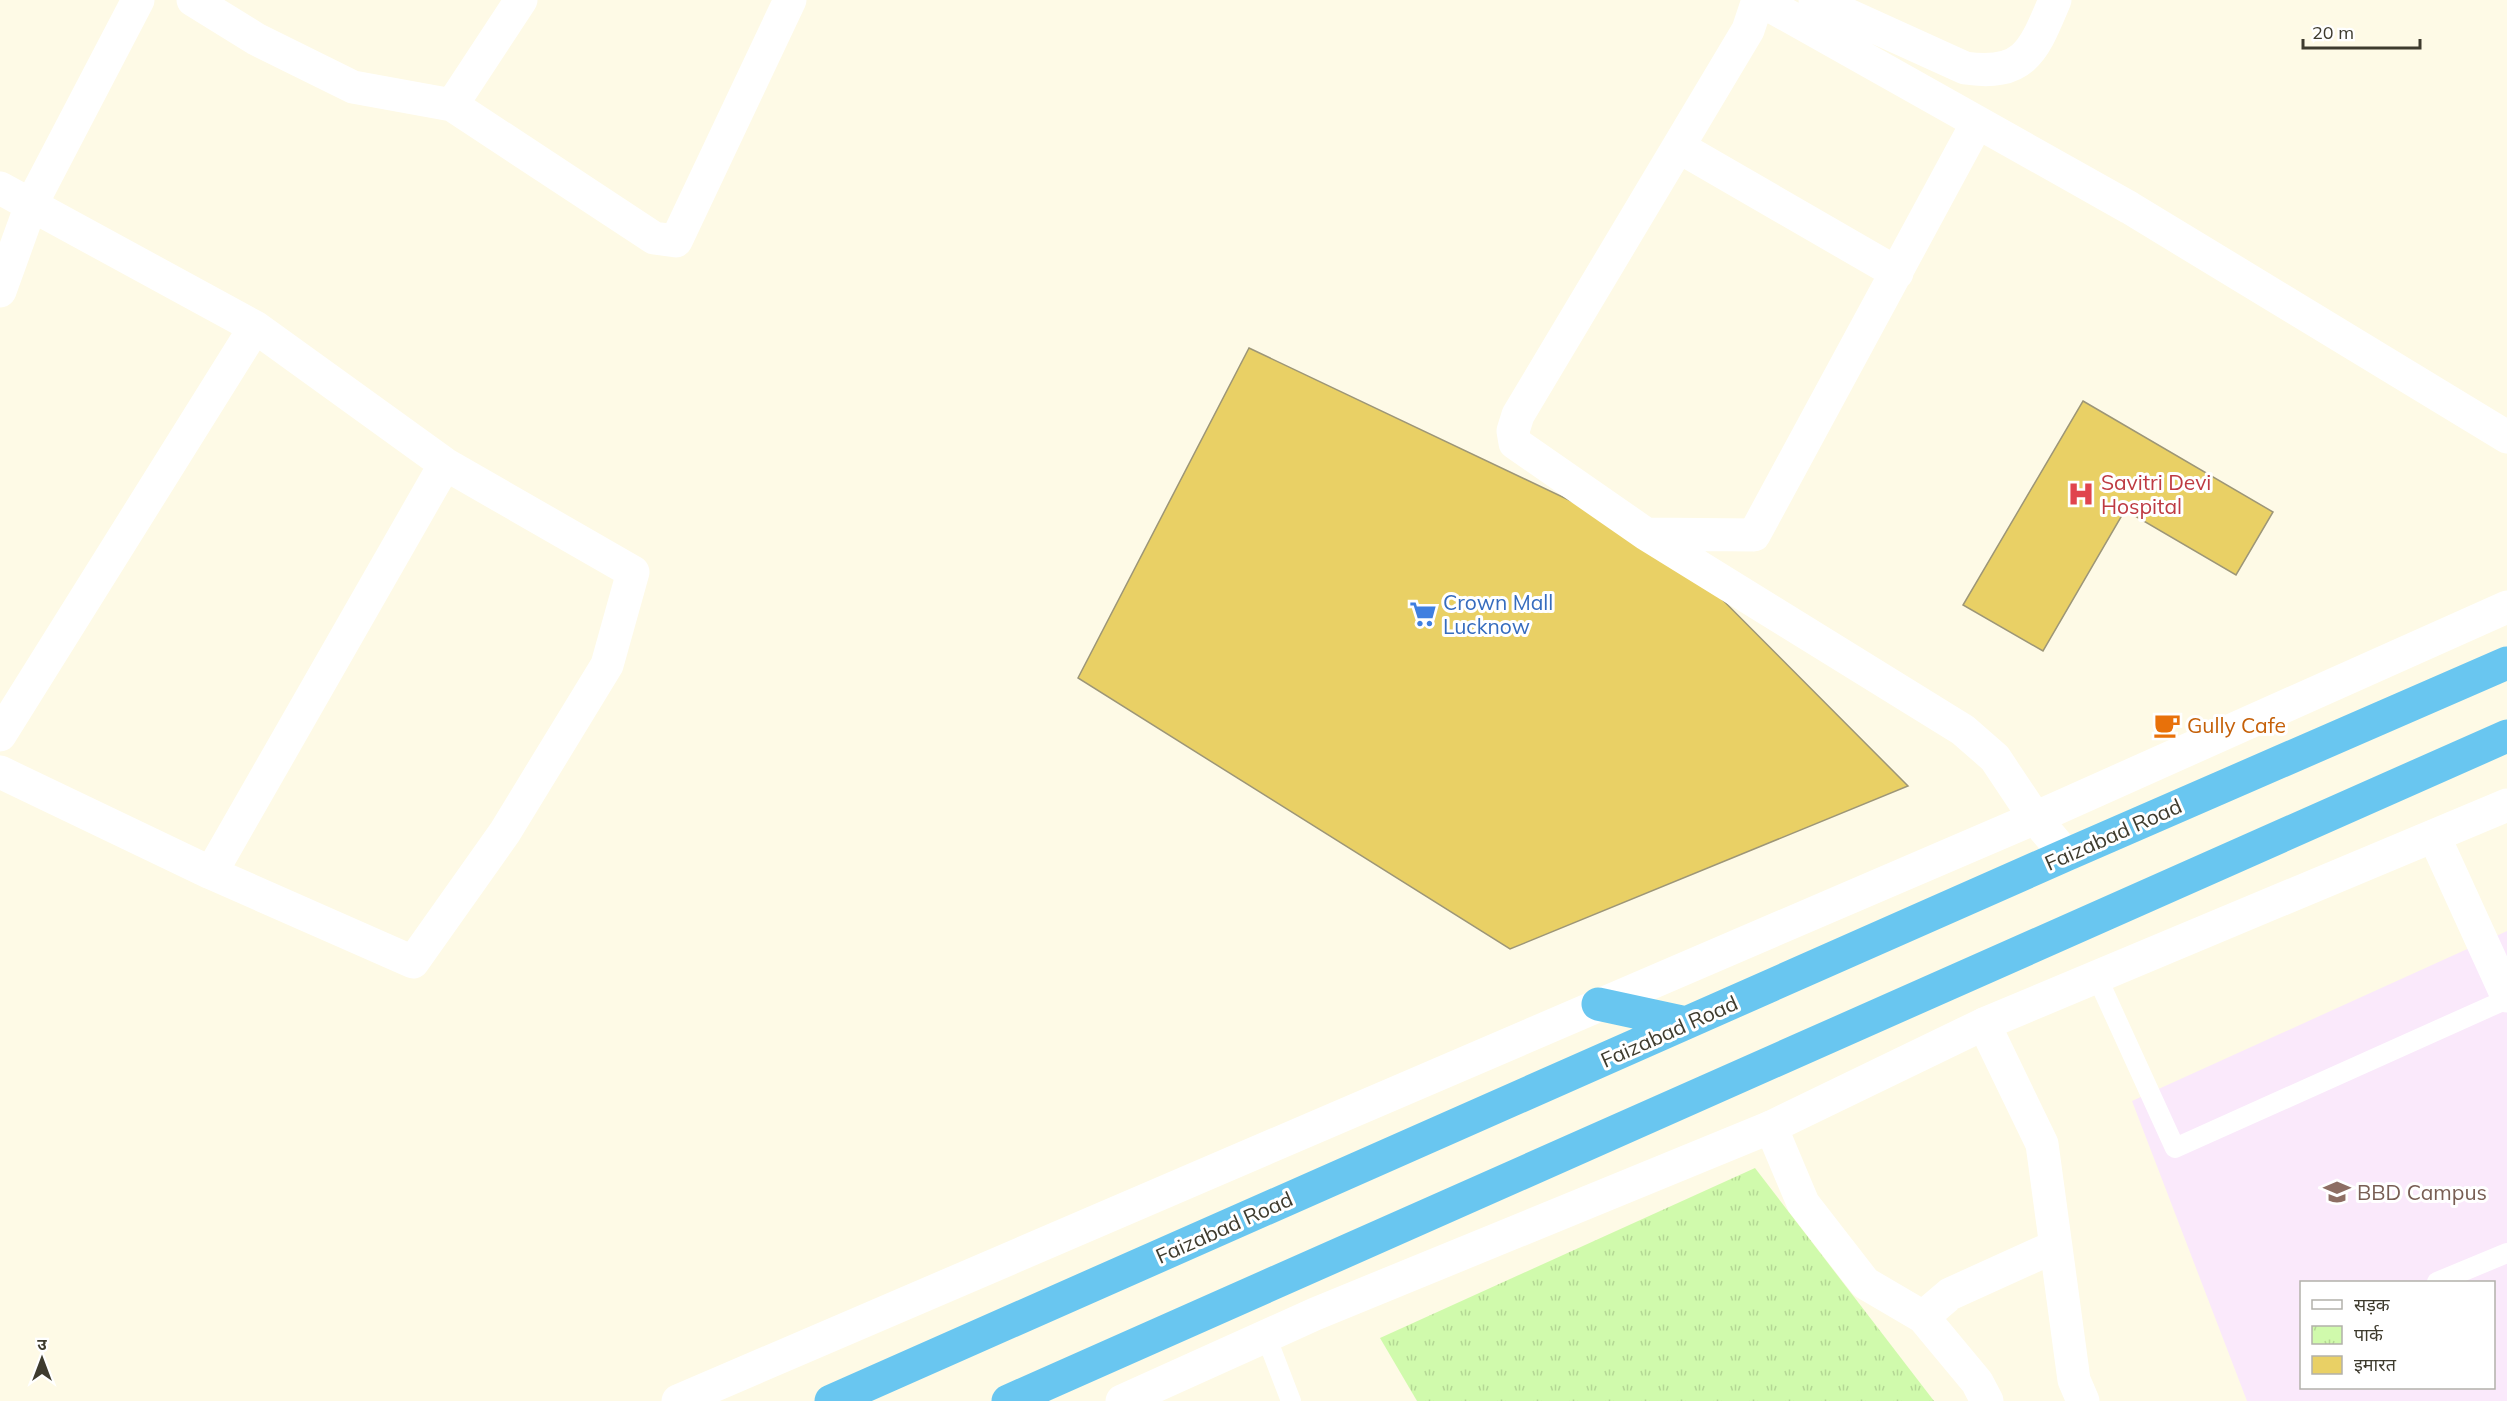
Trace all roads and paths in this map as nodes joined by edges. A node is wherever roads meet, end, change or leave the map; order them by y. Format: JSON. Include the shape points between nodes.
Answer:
{"nodes":[{"id":1,"x":138,"y":0,"type":"edge"},
{"id":2,"x":193,"y":0,"type":"edge"},
{"id":3,"x":521,"y":0,"type":"edge"},
{"id":4,"x":790,"y":0,"type":"edge"},
{"id":5,"x":1759,"y":0,"type":"edge"},
{"id":6,"x":1815,"y":0,"type":"edge"},
{"id":7,"x":2055,"y":0,"type":"edge"},
{"id":8,"x":452,"y":105,"type":"junction"},
{"id":9,"x":1977,"y":123,"type":"junction"},
{"id":10,"x":1679,"y":147,"type":"junction"},
{"id":11,"x":0,"y":188,"type":"edge"},
{"id":12,"x":31,"y":205,"type":"junction"},
{"id":13,"x":1898,"y":273,"type":"junction"},
{"id":14,"x":0,"y":291,"type":"edge"},
{"id":15,"x":255,"y":327,"type":"junction"},
{"id":16,"x":2507,"y":437,"type":"edge"},
{"id":17,"x":445,"y":464,"type":"junction"},
{"id":18,"x":1646,"y":534,"type":"junction"},
{"id":19,"x":2507,"y":607,"type":"edge"},
{"id":20,"x":2507,"y":663,"type":"edge"},
{"id":21,"x":0,"y":735,"type":"edge"},
{"id":22,"x":2507,"y":736,"type":"edge"},
{"id":23,"x":0,"y":772,"type":"edge"},
{"id":24,"x":2507,"y":805,"type":"edge"},
{"id":25,"x":2035,"y":818,"type":"junction"},
{"id":26,"x":2434,"y":836,"type":"junction"},
{"id":27,"x":2066,"y":855,"type":"junction"},
{"id":28,"x":211,"y":873,"type":"junction"},
{"id":29,"x":2097,"y":977,"type":"junction"},
{"id":30,"x":2507,"y":998,"type":"edge"},
{"id":31,"x":1598,"y":1004,"type":"junction"},
{"id":32,"x":1686,"y":1023,"type":"junction"},
{"id":33,"x":1984,"y":1024,"type":"junction"},
{"id":34,"x":1771,"y":1127,"type":"junction"},
{"id":35,"x":2056,"y":1245,"type":"junction"},
{"id":36,"x":2507,"y":1252,"type":"edge"},
{"id":37,"x":2439,"y":1281,"type":"edge"},
{"id":38,"x":1923,"y":1317,"type":"junction"},
{"id":39,"x":1266,"y":1336,"type":"junction"},
{"id":40,"x":678,"y":1401,"type":"edge"},
{"id":41,"x":831,"y":1401,"type":"edge"},
{"id":42,"x":1008,"y":1401,"type":"edge"},
{"id":43,"x":1122,"y":1401,"type":"edge"},
{"id":44,"x":1291,"y":1401,"type":"edge"},
{"id":45,"x":1987,"y":1401,"type":"edge"},
{"id":46,"x":2083,"y":1401,"type":"edge"}],
"edges":[{"from":1,"to":12,"type":"street"},
{"from":2,"to":8,"type":"street","via":[[256,39],[353,87]]},
{"from":3,"to":8,"type":"street"},
{"from":4,"to":8,"type":"street","via":[[676,241],[654,238]]},
{"from":5,"to":9,"type":"street"},
{"from":5,"to":10,"type":"street","via":[[1748,30]]},
{"from":6,"to":7,"type":"street","via":[[1965,68],[1992,72],[2017,64],[2036,45]]},
{"from":9,"to":13,"type":"street"},
{"from":9,"to":16,"type":"street","via":[[2130,208]]},
{"from":10,"to":13,"type":"street"},
{"from":10,"to":18,"type":"street","via":[[1518,415],[1513,431],[1515,444],[1524,452]]},
{"from":11,"to":12,"type":"street"},
{"from":12,"to":14,"type":"street"},
{"from":12,"to":15,"type":"street"},
{"from":13,"to":18,"type":"street","via":[[1754,535]]},
{"from":15,"to":17,"type":"street"},
{"from":15,"to":21,"type":"street"},
{"from":17,"to":28,"type":"street"},
{"from":17,"to":28,"type":"street","via":[[633,572],[607,665],[505,832],[413,962]]},
{"from":18,"to":25,"type":"street","via":[[1963,730],[1995,758]]},
{"from":19,"to":25,"type":"street"},
{"from":20,"to":27,"type":"highway","name":"Faizabad Road"},
{"from":22,"to":42,"type":"highway"},
{"from":23,"to":28,"type":"street"},
{"from":24,"to":26,"type":"street"},
{"from":25,"to":27,"type":"street"},
{"from":25,"to":31,"type":"street"},
{"from":26,"to":29,"type":"street"},
{"from":26,"to":30,"type":"street"},
{"from":27,"to":32,"type":"highway","name":"Faizabad Road"},
{"from":29,"to":30,"type":"lane","via":[[2175,1148]]},
{"from":29,"to":33,"type":"street"},
{"from":31,"to":32,"type":"highway"},
{"from":31,"to":40,"type":"street"},
{"from":32,"to":41,"type":"highway","name":"Faizabad Road"},
{"from":33,"to":34,"type":"street"},
{"from":33,"to":35,"type":"street","via":[[2042,1144]]},
{"from":34,"to":38,"type":"street","via":[[1803,1203],[1865,1283]]},
{"from":34,"to":39,"type":"street"},
{"from":35,"to":38,"type":"street","via":[[1950,1294]]},
{"from":35,"to":46,"type":"street","via":[[2074,1380]]},
{"from":36,"to":37,"type":"lane"},
{"from":38,"to":45,"type":"street","via":[[1977,1382]]},
{"from":39,"to":43,"type":"street"},
{"from":39,"to":44,"type":"lane"}]}
